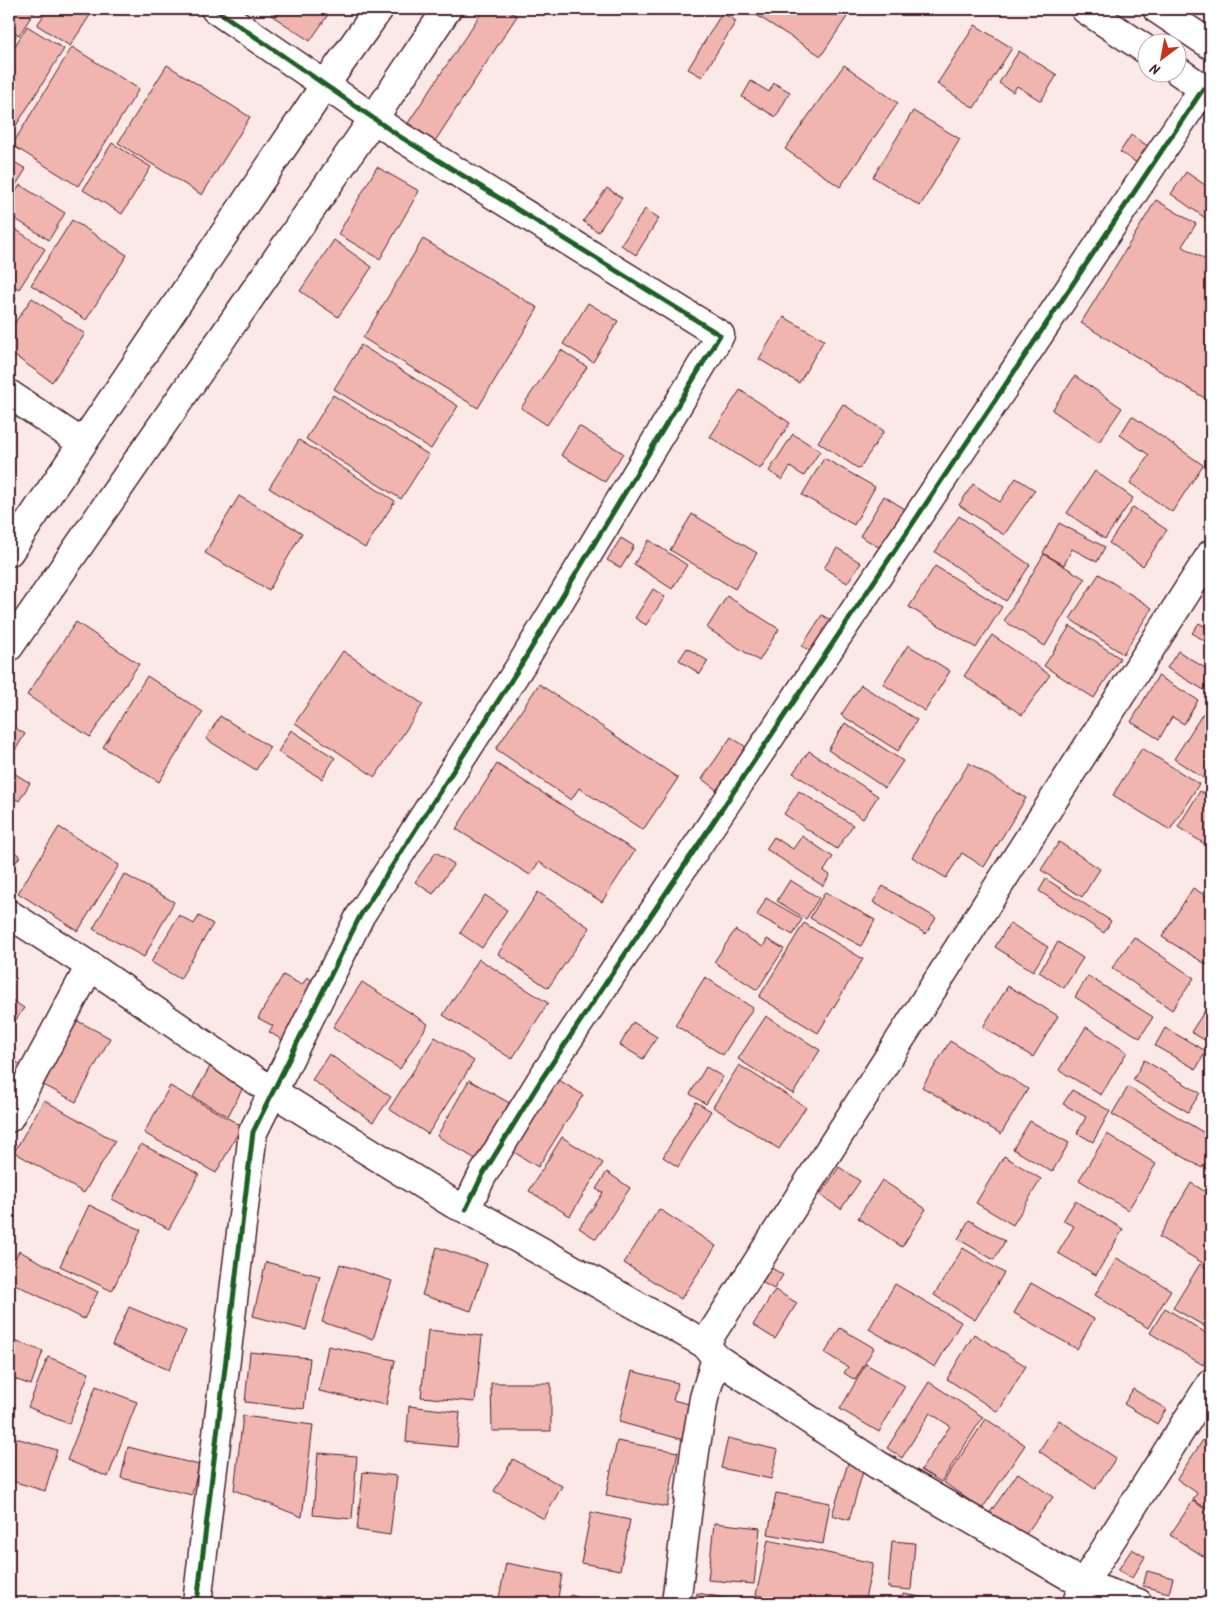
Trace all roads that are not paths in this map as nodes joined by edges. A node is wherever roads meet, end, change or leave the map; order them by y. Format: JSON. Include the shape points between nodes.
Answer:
{"nodes":[{"id":1,"x":215,"y":9,"type":"edge"},
{"id":2,"x":379,"y":9,"type":"edge"},
{"id":3,"x":446,"y":9,"type":"edge"},
{"id":4,"x":1085,"y":9,"type":"edge"},
{"id":5,"x":1157,"y":9,"type":"edge"},
{"id":6,"x":1138,"y":44,"type":"edge"},
{"id":7,"x":1211,"y":46,"type":"edge"},
{"id":8,"x":1188,"y":78,"type":"edge"},
{"id":9,"x":324,"y":85,"type":"junction"},
{"id":10,"x":1207,"y":91,"type":"edge"},
{"id":11,"x":374,"y":118,"type":"junction"},
{"id":12,"x":9,"y":394,"type":"edge"},
{"id":13,"x":82,"y":443,"type":"junction"},
{"id":14,"x":9,"y":552,"type":"edge"},
{"id":15,"x":1211,"y":554,"type":"edge"},
{"id":16,"x":9,"y":647,"type":"edge"},
{"id":17,"x":9,"y":914,"type":"edge"},
{"id":18,"x":90,"y":966,"type":"junction"},
{"id":19,"x":274,"y":1092,"type":"junction"},
{"id":20,"x":9,"y":1118,"type":"edge"},
{"id":21,"x":466,"y":1209,"type":"junction"},
{"id":22,"x":711,"y":1351,"type":"junction"},
{"id":23,"x":1211,"y":1383,"type":"edge"},
{"id":24,"x":1080,"y":1594,"type":"edge"},
{"id":25,"x":197,"y":1603,"type":"edge"},
{"id":26,"x":676,"y":1603,"type":"edge"},
{"id":27,"x":1138,"y":1603,"type":"edge"}],
"edges":[{"from":1,"to":9,"type":"main road"},
{"from":2,"to":9,"type":"main road"},
{"from":3,"to":11,"type":"main road"},
{"from":4,"to":6,"type":"main road"},
{"from":5,"to":7,"type":"main road"},
{"from":8,"to":10,"type":"main road"},
{"from":9,"to":11,"type":"main road"},
{"from":9,"to":13,"type":"main road"},
{"from":10,"to":21,"type":"main road","via":[[541,1080],[482,1176]]},
{"from":11,"to":16,"type":"main road"},
{"from":11,"to":19,"type":"main road","via":[[720,335],[521,665],[360,916]]},
{"from":12,"to":13,"type":"main road"},
{"from":13,"to":14,"type":"main road"},
{"from":15,"to":22,"type":"main road"},
{"from":17,"to":18,"type":"main road"},
{"from":18,"to":19,"type":"main road"},
{"from":18,"to":20,"type":"main road"},
{"from":19,"to":21,"type":"main road"},
{"from":19,"to":25,"type":"main road","via":[[253,1132]]},
{"from":21,"to":22,"type":"main road"},
{"from":22,"to":24,"type":"main road","via":[[878,1465]]},
{"from":22,"to":26,"type":"main road"},
{"from":23,"to":24,"type":"main road"},
{"from":24,"to":27,"type":"main road"}]}
